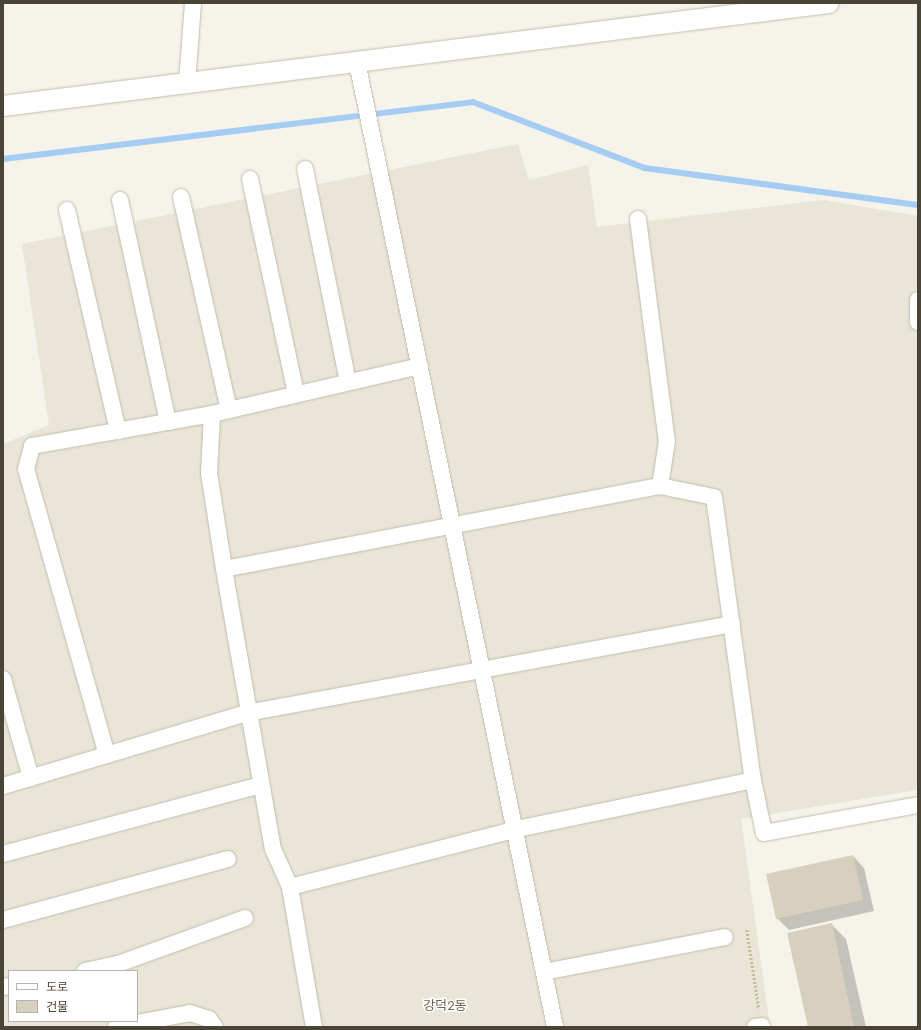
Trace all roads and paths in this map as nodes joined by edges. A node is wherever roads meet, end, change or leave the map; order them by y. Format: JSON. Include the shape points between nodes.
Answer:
{"nodes":[{"id":1,"x":193,"y":3,"type":"edge"},
{"id":2,"x":829,"y":3,"type":"edge"},
{"id":3,"x":791,"y":5,"type":"edge"},
{"id":4,"x":357,"y":62,"type":"junction"},
{"id":5,"x":187,"y":83,"type":"junction"},
{"id":6,"x":3,"y":106,"type":"edge"},
{"id":7,"x":305,"y":169,"type":"dead end"},
{"id":8,"x":250,"y":179,"type":"dead end"},
{"id":9,"x":181,"y":197,"type":"dead end"},
{"id":10,"x":120,"y":200,"type":"dead end"},
{"id":11,"x":67,"y":210,"type":"dead end"},
{"id":12,"x":638,"y":219,"type":"dead end"},
{"id":13,"x":918,"y":300,"type":"edge"},
{"id":14,"x":918,"y":322,"type":"edge"},
{"id":15,"x":420,"y":366,"type":"junction"},
{"id":16,"x":348,"y":382,"type":"junction"},
{"id":17,"x":296,"y":394,"type":"junction"},
{"id":18,"x":229,"y":410,"type":"junction"},
{"id":19,"x":212,"y":414,"type":"junction"},
{"id":20,"x":168,"y":422,"type":"junction"},
{"id":21,"x":118,"y":431,"type":"junction"},
{"id":22,"x":660,"y":486,"type":"junction"},
{"id":23,"x":453,"y":524,"type":"junction"},
{"id":24,"x":224,"y":569,"type":"junction"},
{"id":25,"x":732,"y":624,"type":"junction"},
{"id":26,"x":483,"y":669,"type":"junction"},
{"id":27,"x":3,"y":679,"type":"edge"},
{"id":28,"x":247,"y":714,"type":"junction"},
{"id":29,"x":107,"y":755,"type":"junction"},
{"id":30,"x":31,"y":778,"type":"junction"},
{"id":31,"x":753,"y":780,"type":"junction"},
{"id":32,"x":260,"y":785,"type":"junction"},
{"id":33,"x":3,"y":786,"type":"edge"},
{"id":34,"x":918,"y":804,"type":"edge"},
{"id":35,"x":516,"y":829,"type":"junction"},
{"id":36,"x":3,"y":854,"type":"edge"},
{"id":37,"x":228,"y":859,"type":"dead end"},
{"id":38,"x":290,"y":887,"type":"junction"},
{"id":39,"x":245,"y":918,"type":"dead end"},
{"id":40,"x":3,"y":920,"type":"edge"},
{"id":41,"x":747,"y":930,"type":"dead end"},
{"id":42,"x":725,"y":937,"type":"dead end"},
{"id":43,"x":90,"y":970,"type":"edge"},
{"id":44,"x":544,"y":972,"type":"junction"},
{"id":45,"x":758,"y":1026,"type":"edge"},
{"id":46,"x":116,"y":1027,"type":"edge"},
{"id":47,"x":215,"y":1027,"type":"edge"},
{"id":48,"x":314,"y":1027,"type":"edge"},
{"id":49,"x":555,"y":1027,"type":"edge"}],
"edges":[{"from":1,"to":5,"type":"street"},
{"from":2,"to":3,"type":"street"},
{"from":3,"to":4,"type":"street"},
{"from":4,"to":5,"type":"street"},
{"from":4,"to":15,"type":"street"},
{"from":5,"to":6,"type":"street"},
{"from":7,"to":16,"type":"street"},
{"from":8,"to":17,"type":"street"},
{"from":9,"to":18,"type":"street"},
{"from":10,"to":20,"type":"street"},
{"from":11,"to":21,"type":"street"},
{"from":12,"to":22,"type":"street","via":[[667,441]]},
{"from":13,"to":14,"type":"street"},
{"from":15,"to":16,"type":"street"},
{"from":15,"to":23,"type":"street"},
{"from":16,"to":17,"type":"street"},
{"from":17,"to":18,"type":"street"},
{"from":18,"to":19,"type":"street"},
{"from":19,"to":20,"type":"street"},
{"from":19,"to":24,"type":"street","via":[[209,473]]},
{"from":20,"to":21,"type":"street"},
{"from":21,"to":29,"type":"street","via":[[32,446],[26,469]]},
{"from":22,"to":23,"type":"street"},
{"from":22,"to":25,"type":"street","via":[[714,497]]},
{"from":23,"to":24,"type":"street"},
{"from":23,"to":26,"type":"street"},
{"from":24,"to":28,"type":"street"},
{"from":25,"to":26,"type":"street"},
{"from":25,"to":31,"type":"street"},
{"from":26,"to":28,"type":"street"},
{"from":26,"to":35,"type":"street"},
{"from":27,"to":30,"type":"street"},
{"from":28,"to":29,"type":"street"},
{"from":28,"to":32,"type":"street"},
{"from":29,"to":30,"type":"street"},
{"from":30,"to":33,"type":"street"},
{"from":31,"to":34,"type":"street","via":[[764,833]]},
{"from":31,"to":35,"type":"street"},
{"from":32,"to":36,"type":"street"},
{"from":32,"to":38,"type":"street","via":[[273,849]]},
{"from":35,"to":38,"type":"street"},
{"from":35,"to":44,"type":"street"},
{"from":37,"to":40,"type":"street"},
{"from":38,"to":48,"type":"street"},
{"from":39,"to":43,"type":"street","via":[[118,964]]},
{"from":41,"to":45,"type":"path"},
{"from":42,"to":44,"type":"street"},
{"from":44,"to":49,"type":"street"},
{"from":46,"to":47,"type":"street","via":[[190,1013],[209,1019]]}]}
